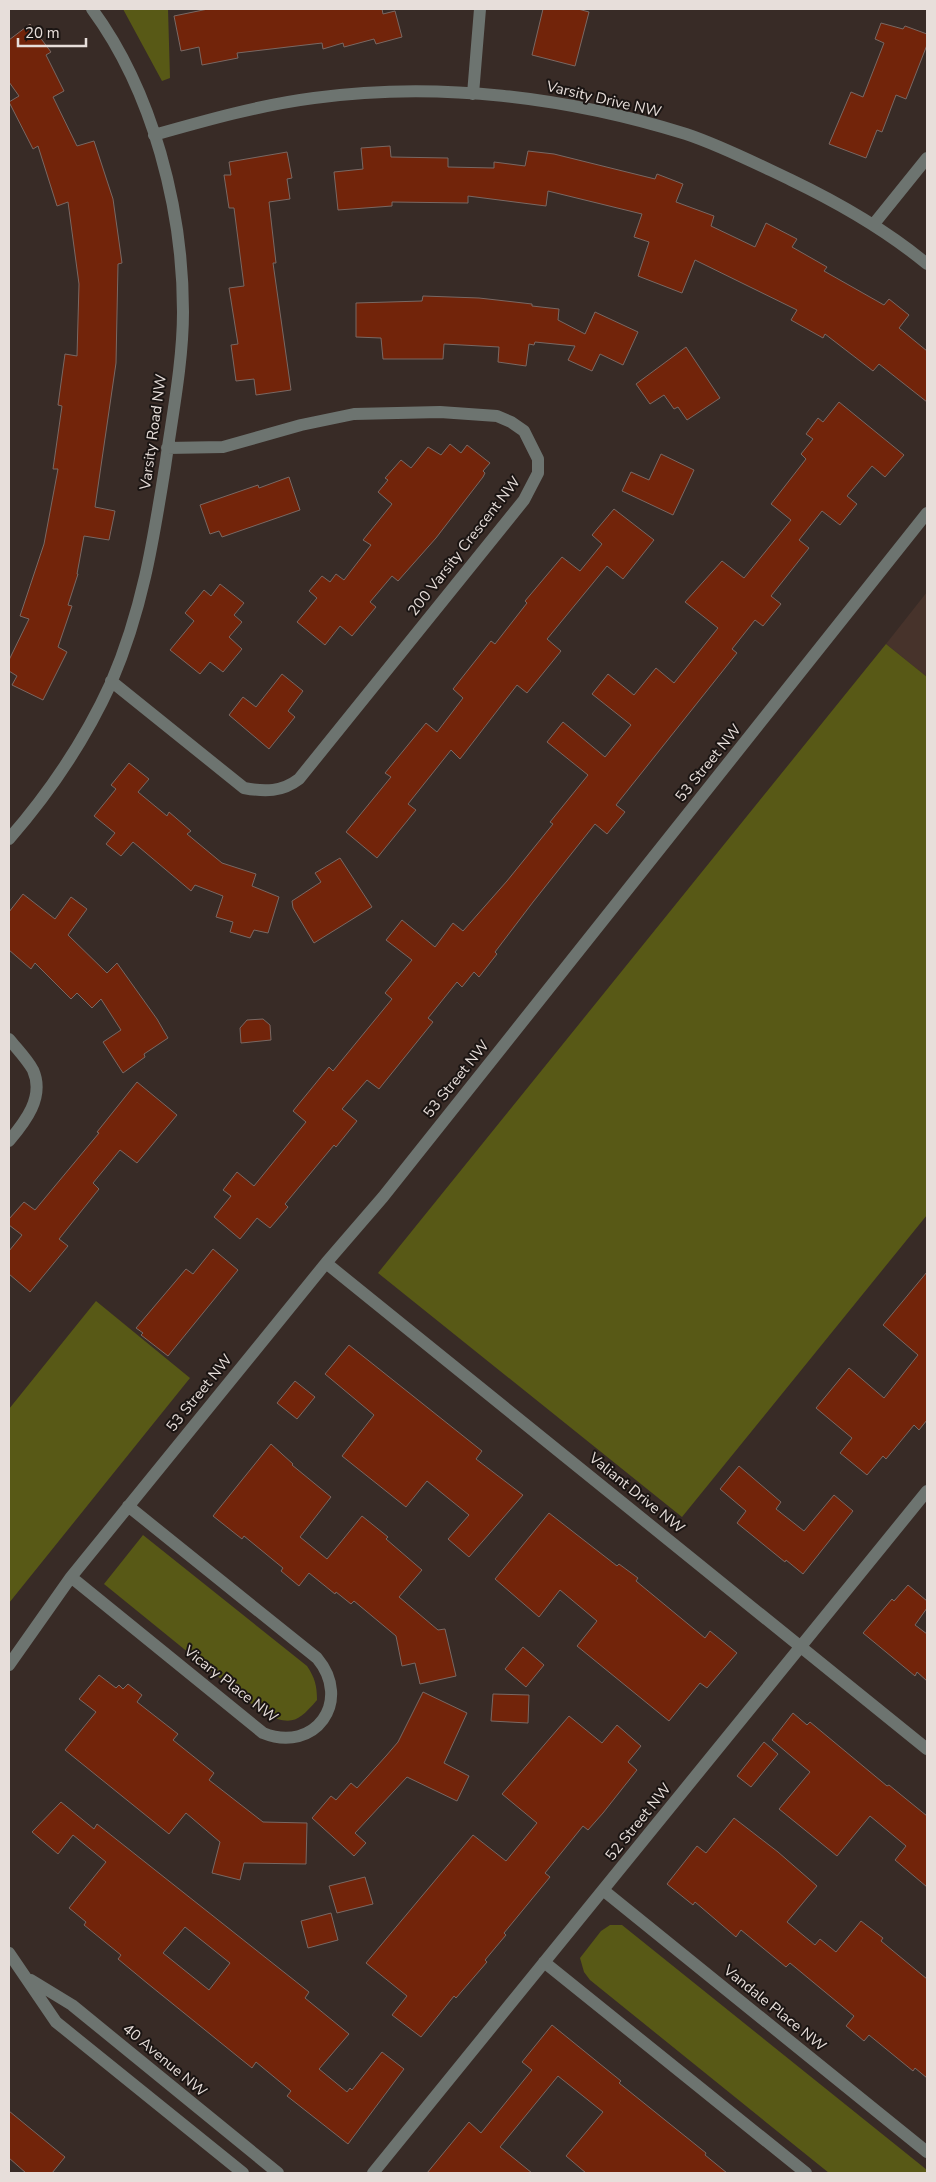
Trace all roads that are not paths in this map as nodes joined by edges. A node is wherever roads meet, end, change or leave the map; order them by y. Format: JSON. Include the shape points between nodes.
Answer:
{"nodes":[{"id":1,"x":92,"y":9,"type":"edge"},
{"id":2,"x":480,"y":9,"type":"edge"},
{"id":3,"x":473,"y":94,"type":"junction"},
{"id":4,"x":154,"y":135,"type":"junction"},
{"id":5,"x":927,"y":158,"type":"edge"},
{"id":6,"x":873,"y":225,"type":"junction"},
{"id":7,"x":927,"y":264,"type":"edge"},
{"id":8,"x":168,"y":448,"type":"junction"},
{"id":9,"x":927,"y":513,"type":"edge"},
{"id":10,"x":111,"y":681,"type":"junction"},
{"id":11,"x":9,"y":839,"type":"edge"},
{"id":12,"x":9,"y":1039,"type":"edge"},
{"id":13,"x":9,"y":1141,"type":"edge"},
{"id":14,"x":326,"y":1262,"type":"junction"},
{"id":15,"x":927,"y":1490,"type":"edge"},
{"id":16,"x":128,"y":1506,"type":"junction"},
{"id":17,"x":71,"y":1577,"type":"junction"},
{"id":18,"x":801,"y":1646,"type":"junction"},
{"id":19,"x":9,"y":1665,"type":"edge"},
{"id":20,"x":927,"y":1749,"type":"edge"},
{"id":21,"x":603,"y":1890,"type":"junction"},
{"id":22,"x":9,"y":1953,"type":"edge"},
{"id":23,"x":544,"y":1962,"type":"junction"},
{"id":24,"x":26,"y":1978,"type":"junction"},
{"id":25,"x":927,"y":2152,"type":"edge"},
{"id":26,"x":243,"y":2173,"type":"edge"},
{"id":27,"x":278,"y":2173,"type":"edge"},
{"id":28,"x":373,"y":2173,"type":"edge"},
{"id":29,"x":806,"y":2173,"type":"edge"}],
"edges":[{"from":1,"to":4,"type":"street","name":"Varsity Road NW","via":[[118,51]]},
{"from":2,"to":3,"type":"street"},
{"from":3,"to":4,"type":"street","name":"Varsity Drive NW","via":[[382,93],[314,98],[224,116]]},
{"from":3,"to":6,"type":"street","name":"Varsity Drive NW","via":[[549,101],[687,135],[776,172]]},
{"from":4,"to":8,"type":"street","name":"Varsity Road NW","via":[[174,214],[183,313]]},
{"from":5,"to":6,"type":"street"},
{"from":6,"to":7,"type":"street","name":"Varsity Drive NW"},
{"from":8,"to":10,"type":"street","name":"Varsity Road NW","via":[[144,589]]},
{"from":8,"to":10,"type":"street","name":"200 Varsity Crescent NW","via":[[223,447],[354,414],[481,414],[497,416],[524,430],[538,459],[538,473],[524,500],[291,785],[262,792],[244,788]]},
{"from":9,"to":14,"type":"street","name":"53 Street NW","via":[[383,1197]]},
{"from":10,"to":11,"type":"street","name":"Varsity Road NW","via":[[59,776]]},
{"from":12,"to":13,"type":"street","via":[[34,1072],[36,1094],[26,1120]]},
{"from":14,"to":16,"type":"street","name":"53 Street NW"},
{"from":14,"to":18,"type":"street","name":"Valiant Drive NW"},
{"from":15,"to":18,"type":"street","name":"52 Street NW"},
{"from":16,"to":17,"type":"street","name":"53 Street NW"},
{"from":16,"to":17,"type":"street","name":"Vicary Place NW","via":[[316,1658],[324,1667],[332,1689],[331,1701],[321,1722],[294,1738],[278,1738],[263,1733]]},
{"from":17,"to":19,"type":"street","name":"53 Street NW"},
{"from":18,"to":20,"type":"street","name":"Valiant Drive NW"},
{"from":18,"to":21,"type":"street","name":"52 Street NW"},
{"from":21,"to":23,"type":"street","name":"52 Street NW"},
{"from":21,"to":25,"type":"street","name":"Vandale Place NW"},
{"from":22,"to":24,"type":"street","name":"40 Avenue NW"},
{"from":23,"to":28,"type":"street","name":"52 Street NW"},
{"from":23,"to":29,"type":"street"},
{"from":24,"to":26,"type":"street","name":"40 Avenue NW","via":[[56,2022]]},
{"from":24,"to":27,"type":"street","name":"40 Avenue NW","via":[[72,2005]]}]}
